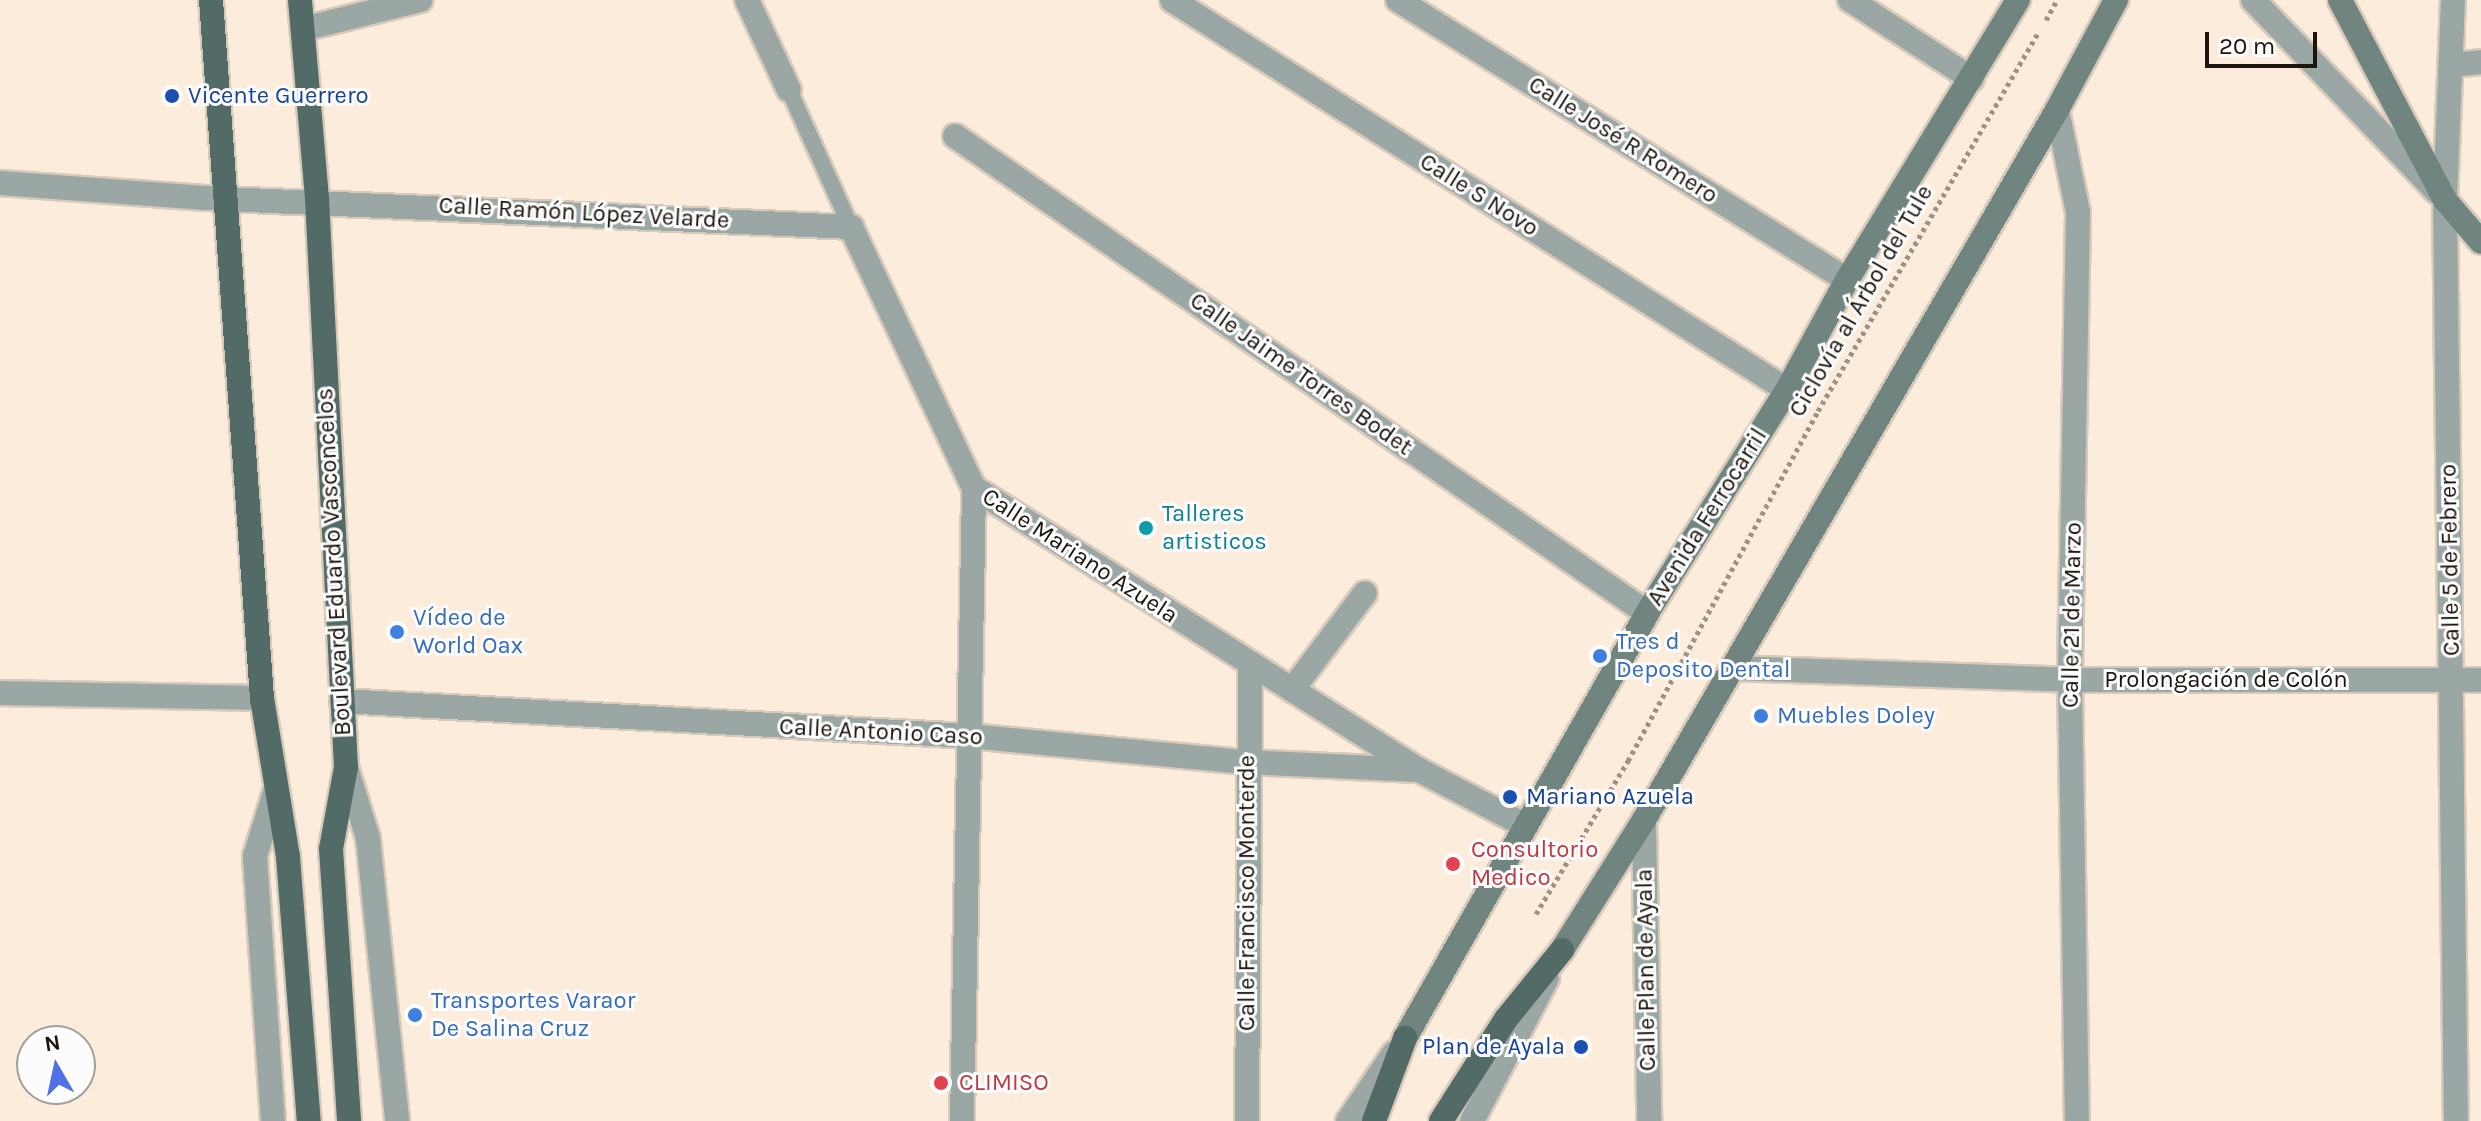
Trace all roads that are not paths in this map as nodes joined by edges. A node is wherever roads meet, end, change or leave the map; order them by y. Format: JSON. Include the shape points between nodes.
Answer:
{"nodes":[{"id":1,"x":211,"y":0,"type":"edge"},
{"id":2,"x":300,"y":0,"type":"edge"},
{"id":3,"x":420,"y":0,"type":"edge"},
{"id":4,"x":747,"y":0,"type":"edge"},
{"id":5,"x":1172,"y":0,"type":"edge"},
{"id":6,"x":1398,"y":0,"type":"edge"},
{"id":7,"x":1850,"y":0,"type":"edge"},
{"id":8,"x":2018,"y":0,"type":"edge"},
{"id":9,"x":2116,"y":0,"type":"edge"},
{"id":10,"x":2253,"y":0,"type":"edge"},
{"id":11,"x":2340,"y":0,"type":"edge"},
{"id":12,"x":2453,"y":0,"type":"edge"},
{"id":13,"x":303,"y":29,"type":"junction"},
{"id":14,"x":2481,"y":62,"type":"edge"},
{"id":15,"x":2453,"y":65,"type":"junction"},
{"id":16,"x":1972,"y":79,"type":"junction"},
{"id":17,"x":789,"y":90,"type":"joint"},
{"id":18,"x":2057,"y":110,"type":"junction"},
{"id":19,"x":955,"y":136,"type":"dead end"},
{"id":20,"x":0,"y":183,"type":"edge"},
{"id":21,"x":226,"y":198,"type":"junction"},
{"id":22,"x":317,"y":199,"type":"junction"},
{"id":23,"x":2445,"y":200,"type":"junction"},
{"id":24,"x":851,"y":227,"type":"junction"},
{"id":25,"x":2481,"y":242,"type":"edge"},
{"id":26,"x":1847,"y":280,"type":"junction"},
{"id":27,"x":1787,"y":390,"type":"junction"},
{"id":28,"x":974,"y":488,"type":"junction"},
{"id":29,"x":1365,"y":593,"type":"dead end"},
{"id":30,"x":1647,"y":613,"type":"junction"},
{"id":31,"x":1250,"y":664,"type":"junction"},
{"id":32,"x":1732,"y":668,"type":"junction"},
{"id":33,"x":2070,"y":680,"type":"junction"},
{"id":34,"x":2481,"y":680,"type":"edge"},
{"id":35,"x":2452,"y":681,"type":"junction"},
{"id":36,"x":1292,"y":690,"type":"junction"},
{"id":37,"x":0,"y":693,"type":"edge"},
{"id":38,"x":262,"y":698,"type":"junction"},
{"id":39,"x":342,"y":701,"type":"junction"},
{"id":40,"x":969,"y":736,"type":"junction"},
{"id":41,"x":1246,"y":762,"type":"junction"},
{"id":42,"x":346,"y":767,"type":"junction"},
{"id":43,"x":1419,"y":770,"type":"junction"},
{"id":44,"x":275,"y":792,"type":"junction"},
{"id":45,"x":1644,"y":820,"type":"junction"},
{"id":46,"x":1524,"y":825,"type":"junction"},
{"id":47,"x":1562,"y":950,"type":"junction"},
{"id":48,"x":1405,"y":1038,"type":"junction"},
{"id":49,"x":273,"y":1121,"type":"edge"},
{"id":50,"x":309,"y":1121,"type":"edge"},
{"id":51,"x":349,"y":1121,"type":"edge"},
{"id":52,"x":397,"y":1121,"type":"edge"},
{"id":53,"x":962,"y":1121,"type":"edge"},
{"id":54,"x":1247,"y":1121,"type":"edge"},
{"id":55,"x":1348,"y":1121,"type":"edge"},
{"id":56,"x":1374,"y":1121,"type":"edge"},
{"id":57,"x":1441,"y":1121,"type":"edge"},
{"id":58,"x":1472,"y":1121,"type":"edge"},
{"id":59,"x":1649,"y":1121,"type":"edge"},
{"id":60,"x":2077,"y":1121,"type":"edge"},
{"id":61,"x":2456,"y":1121,"type":"edge"}],
"edges":[{"from":1,"to":21,"type":"main road"},
{"from":2,"to":13,"type":"main road","name":"Boulevard Eduardo Vasconcelos"},
{"from":3,"to":13,"type":"street"},
{"from":4,"to":17,"type":"street","name":"Calle Mariano Azuela"},
{"from":5,"to":27,"type":"street","name":"Calle S Novo"},
{"from":6,"to":26,"type":"street","name":"Calle José R Romero"},
{"from":7,"to":16,"type":"street"},
{"from":8,"to":16,"type":"main road","name":"Avenida Ferrocarril"},
{"from":9,"to":18,"type":"main road"},
{"from":10,"to":23,"type":"street"},
{"from":11,"to":23,"type":"main road"},
{"from":12,"to":15,"type":"street","name":"Calle 5 de Febrero"},
{"from":13,"to":22,"type":"main road","name":"Boulevard Eduardo Vasconcelos"},
{"from":14,"to":15,"type":"street"},
{"from":15,"to":23,"type":"street","name":"Calle 5 de Febrero"},
{"from":16,"to":26,"type":"main road","name":"Avenida Ferrocarril"},
{"from":17,"to":24,"type":"lane","name":"Calle Mariano Azuela"},
{"from":18,"to":32,"type":"main road"},
{"from":18,"to":33,"type":"street","name":"Calle 21 de Marzo","via":[[2078,212]]},
{"from":19,"to":30,"type":"street","name":"Calle Jaime Torres Bodet"},
{"from":20,"to":21,"type":"street","name":"Calle Ramón López Velarde"},
{"from":21,"to":22,"type":"street","name":"Calle Ramón López Velarde"},
{"from":21,"to":38,"type":"main road"},
{"from":22,"to":24,"type":"street","name":"Calle Ramón López Velarde"},
{"from":22,"to":39,"type":"main road","name":"Boulevard Eduardo Vasconcelos"},
{"from":23,"to":25,"type":"main road"},
{"from":23,"to":35,"type":"street","name":"Calle 5 de Febrero"},
{"from":24,"to":28,"type":"street","name":"Calle Mariano Azuela"},
{"from":26,"to":27,"type":"main road","name":"Avenida Ferrocarril"},
{"from":27,"to":30,"type":"main road","name":"Avenida Ferrocarril"},
{"from":28,"to":31,"type":"street","name":"Calle Mariano Azuela"},
{"from":28,"to":40,"type":"street"},
{"from":29,"to":36,"type":"street"},
{"from":30,"to":46,"type":"main road","name":"Avenida Ferrocarril"},
{"from":31,"to":36,"type":"street","name":"Calle Mariano Azuela"},
{"from":31,"to":41,"type":"street","name":"Calle Francisco Monterde"},
{"from":32,"to":33,"type":"street","name":"Prolongación de Colón"},
{"from":32,"to":45,"type":"main road"},
{"from":33,"to":35,"type":"street","name":"Prolongación de Colón"},
{"from":33,"to":60,"type":"street","name":"Calle 21 de Marzo"},
{"from":34,"to":35,"type":"street","name":"Prolongación de Colón"},
{"from":35,"to":61,"type":"street","name":"Calle 5 de Febrero"},
{"from":36,"to":43,"type":"street","name":"Calle Mariano Azuela"},
{"from":37,"to":38,"type":"street"},
{"from":38,"to":44,"type":"main road"},
{"from":39,"to":40,"type":"street","name":"Calle Antonio Caso"},
{"from":39,"to":42,"type":"main road","name":"Boulevard Eduardo Vasconcelos"},
{"from":40,"to":41,"type":"street","name":"Calle Antonio Caso"},
{"from":40,"to":53,"type":"street"},
{"from":41,"to":43,"type":"street","name":"Calle Antonio Caso"},
{"from":41,"to":54,"type":"street","name":"Calle Francisco Monterde"},
{"from":42,"to":51,"type":"main road","via":[[331,849]]},
{"from":42,"to":52,"type":"street","name":"Boulevard Eduardo Vasconcelos","via":[[368,838]]},
{"from":43,"to":46,"type":"street","name":"Calle Mariano Azuela"},
{"from":44,"to":49,"type":"street","via":[[255,856]]},
{"from":44,"to":50,"type":"main road","via":[[288,857]]},
{"from":45,"to":47,"type":"main road"},
{"from":45,"to":59,"type":"street","name":"Calle Plan de Ayala"},
{"from":46,"to":48,"type":"main road","name":"Avenida Ferrocarril"},
{"from":47,"to":57,"type":"main road","via":[[1506,1019]]},
{"from":47,"to":58,"type":"street"},
{"from":48,"to":55,"type":"street","name":"Avenida Ferrocarril"},
{"from":48,"to":56,"type":"main road","name":"Avenida Ferrocarril"}]}
